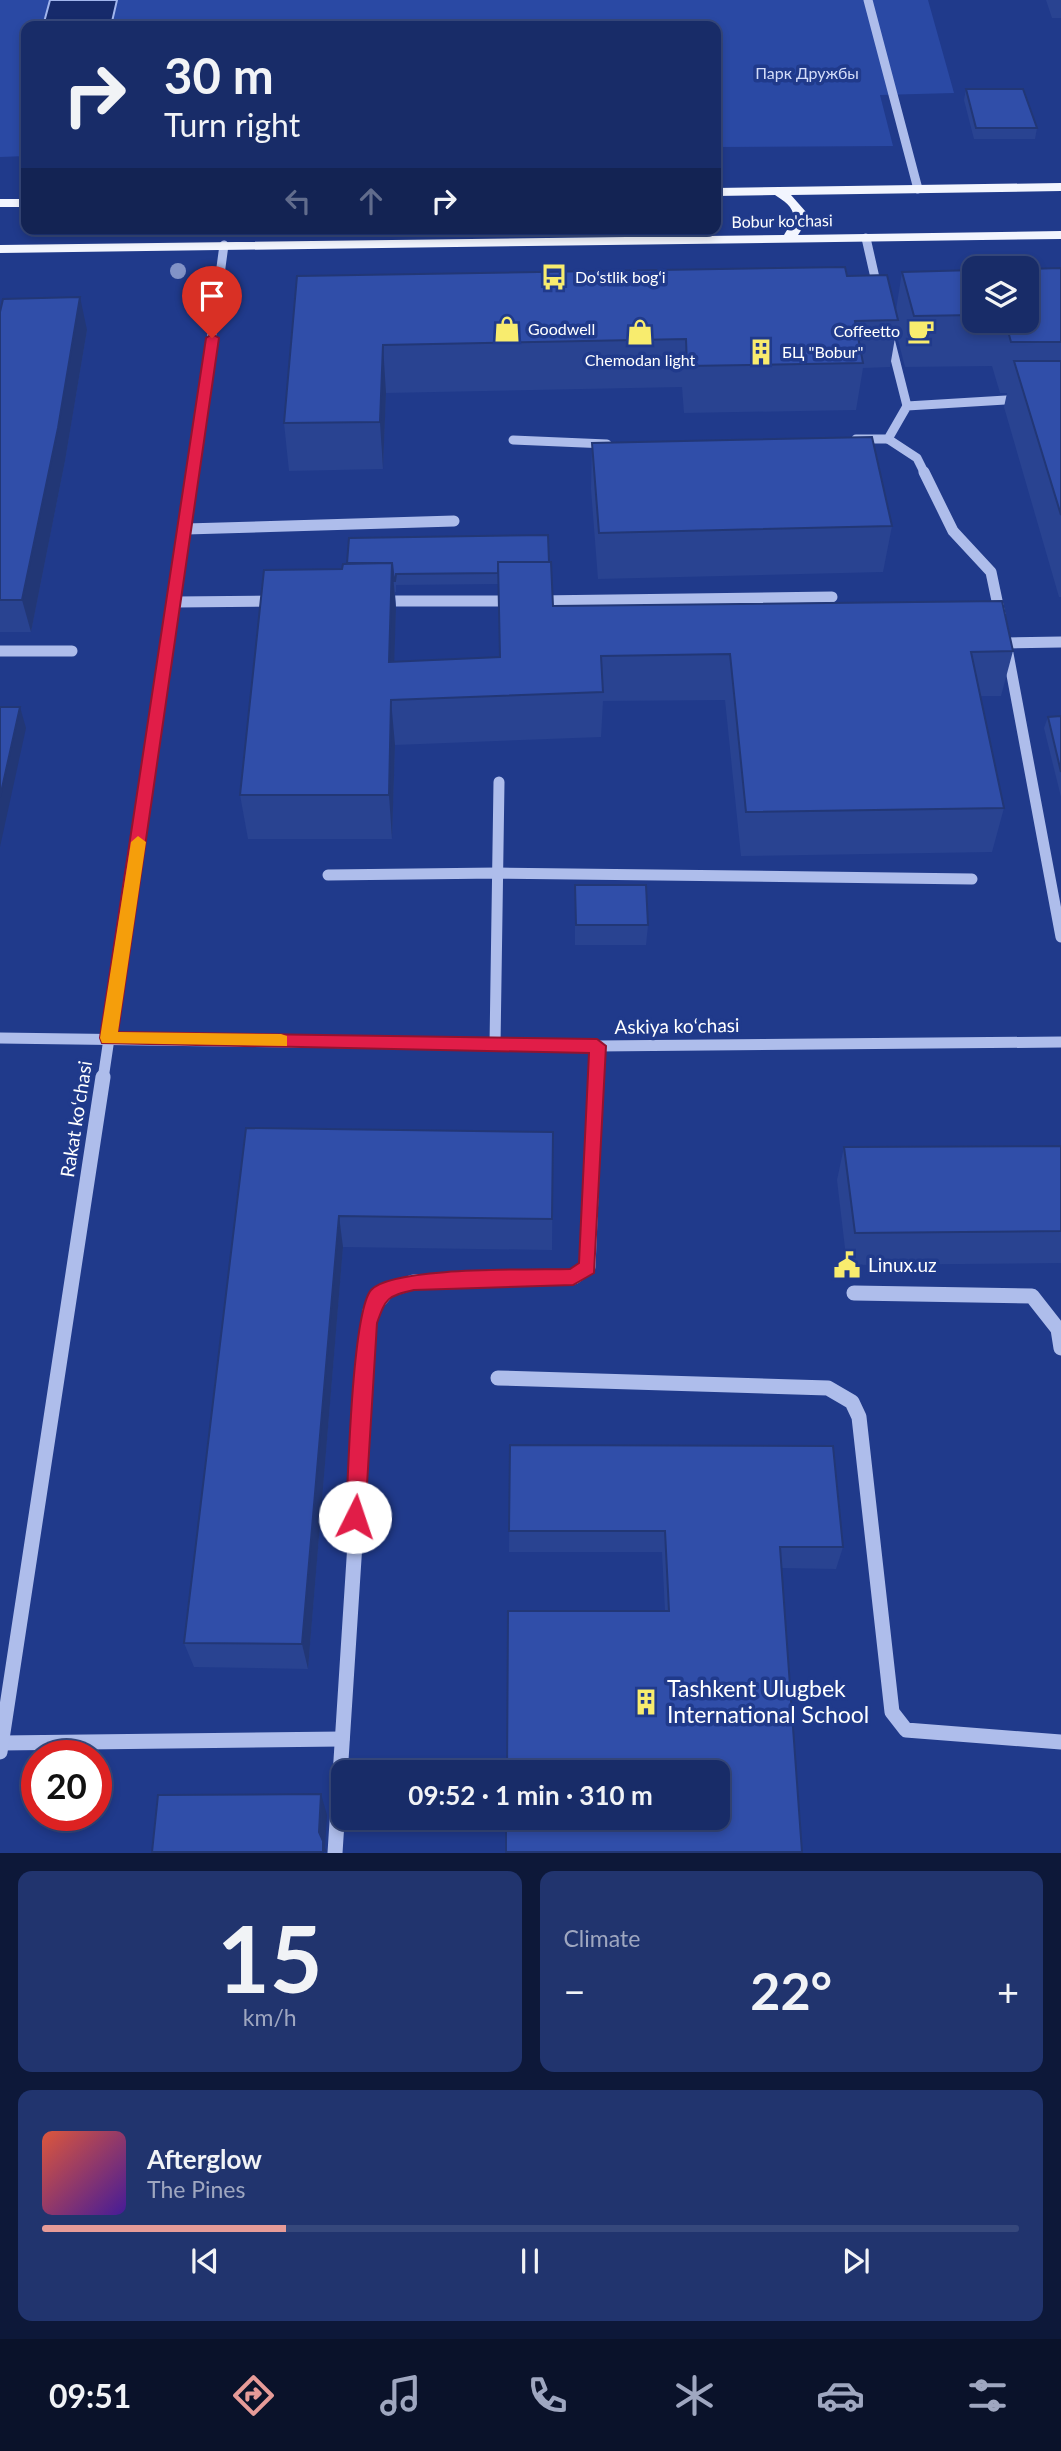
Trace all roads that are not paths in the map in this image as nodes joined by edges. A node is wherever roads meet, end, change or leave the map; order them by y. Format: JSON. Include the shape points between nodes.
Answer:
{"nodes":[{"id":1,"x":868,"y":0,"type":"edge"},
{"id":2,"x":1061,"y":187,"type":"edge"},
{"id":3,"x":918,"y":189,"type":"junction"},
{"id":4,"x":777,"y":191,"type":"junction"},
{"id":5,"x":721,"y":192,"type":"edge"},
{"id":6,"x":21,"y":203,"type":"edge"},
{"id":7,"x":0,"y":204,"type":"edge"},
{"id":8,"x":1061,"y":235,"type":"edge"},
{"id":9,"x":866,"y":238,"type":"junction"},
{"id":10,"x":787,"y":239,"type":"junction"},
{"id":11,"x":224,"y":245,"type":"junction"},
{"id":12,"x":0,"y":249,"type":"edge"},
{"id":13,"x":880,"y":298,"type":"edge"},
{"id":14,"x":887,"y":325,"type":"edge"},
{"id":15,"x":1029,"y":398,"type":"edge"},
{"id":16,"x":907,"y":406,"type":"junction"},
{"id":17,"x":846,"y":439,"type":"edge"},
{"id":18,"x":888,"y":439,"type":"junction"},
{"id":19,"x":513,"y":440,"type":"dead end"},
{"id":20,"x":618,"y":444,"type":"edge"},
{"id":21,"x":454,"y":521,"type":"dead end"},
{"id":22,"x":186,"y":528,"type":"junction"},
{"id":23,"x":832,"y":597,"type":"dead end"},
{"id":24,"x":176,"y":601,"type":"junction"},
{"id":25,"x":286,"y":601,"type":"edge"},
{"id":26,"x":369,"y":601,"type":"edge"},
{"id":27,"x":1061,"y":642,"type":"edge"},
{"id":28,"x":1006,"y":643,"type":"junction"},
{"id":29,"x":0,"y":651,"type":"edge"},
{"id":30,"x":72,"y":651,"type":"dead end"},
{"id":31,"x":499,"y":782,"type":"dead end"},
{"id":32,"x":498,"y":873,"type":"junction"},
{"id":33,"x":328,"y":875,"type":"dead end"},
{"id":34,"x":972,"y":878,"type":"dead end"},
{"id":35,"x":1061,"y":937,"type":"edge"},
{"id":36,"x":0,"y":1038,"type":"edge"},
{"id":37,"x":108,"y":1038,"type":"junction"},
{"id":38,"x":1061,"y":1042,"type":"edge"},
{"id":39,"x":495,"y":1045,"type":"junction"},
{"id":40,"x":597,"y":1046,"type":"junction"},
{"id":41,"x":853,"y":1293,"type":"dead end"},
{"id":42,"x":1061,"y":1348,"type":"edge"},
{"id":43,"x":498,"y":1378,"type":"dead end"},
{"id":44,"x":342,"y":1739,"type":"junction"},
{"id":45,"x":1061,"y":1742,"type":"edge"},
{"id":46,"x":1,"y":1747,"type":"edge"},
{"id":47,"x":335,"y":1853,"type":"edge"}],
"edges":[{"from":1,"to":3,"type":"street"},
{"from":2,"to":3,"type":"main road","name":"Bobur ko'chasi"},
{"from":3,"to":4,"type":"main road","name":"Bobur ko'chasi"},
{"from":4,"to":5,"type":"main road","name":"Bobur ko'chasi"},
{"from":4,"to":10,"type":"main road","via":[[794,201],[801,214],[800,228]]},
{"from":6,"to":7,"type":"main road"},
{"from":8,"to":9,"type":"main road","name":"Bobur ko'chasi"},
{"from":9,"to":10,"type":"main road","name":"Bobur ko'chasi"},
{"from":9,"to":13,"type":"street"},
{"from":10,"to":11,"type":"main road","name":"Bobur ko'chasi"},
{"from":11,"to":12,"type":"main road","name":"Bobur ko'chasi"},
{"from":11,"to":22,"type":"street","name":"Rakat koʻchasi"},
{"from":14,"to":16,"type":"street"},
{"from":15,"to":16,"type":"street"},
{"from":16,"to":18,"type":"street"},
{"from":17,"to":18,"type":"street"},
{"from":18,"to":28,"type":"street","via":[[917,458],[953,531],[991,572]]},
{"from":19,"to":20,"type":"street"},
{"from":21,"to":22,"type":"street"},
{"from":22,"to":24,"type":"street","name":"Rakat koʻchasi"},
{"from":23,"to":26,"type":"street"},
{"from":24,"to":25,"type":"street"},
{"from":24,"to":37,"type":"street","name":"Rakat koʻchasi"},
{"from":27,"to":28,"type":"street"},
{"from":28,"to":35,"type":"street"},
{"from":29,"to":30,"type":"street"},
{"from":31,"to":32,"type":"street"},
{"from":32,"to":33,"type":"street"},
{"from":32,"to":34,"type":"street"},
{"from":32,"to":39,"type":"street"},
{"from":36,"to":37,"type":"street","name":"Askiya koʻchasi"},
{"from":37,"to":39,"type":"street","name":"Askiya koʻchasi"},
{"from":37,"to":46,"type":"street","name":"Rakat koʻchasi"},
{"from":38,"to":40,"type":"street","name":"Askiya koʻchasi"},
{"from":39,"to":40,"type":"street","name":"Askiya koʻchasi"},
{"from":40,"to":44,"type":"street","via":[[588,1267],[573,1277],[414,1282],[377,1296],[370,1311]]},
{"from":41,"to":42,"type":"street","via":[[1032,1296],[1058,1329]]},
{"from":43,"to":45,"type":"street","via":[[828,1388],[852,1402],[859,1417],[892,1712],[906,1730]]},
{"from":44,"to":46,"type":"street"},
{"from":44,"to":47,"type":"street"}]}
